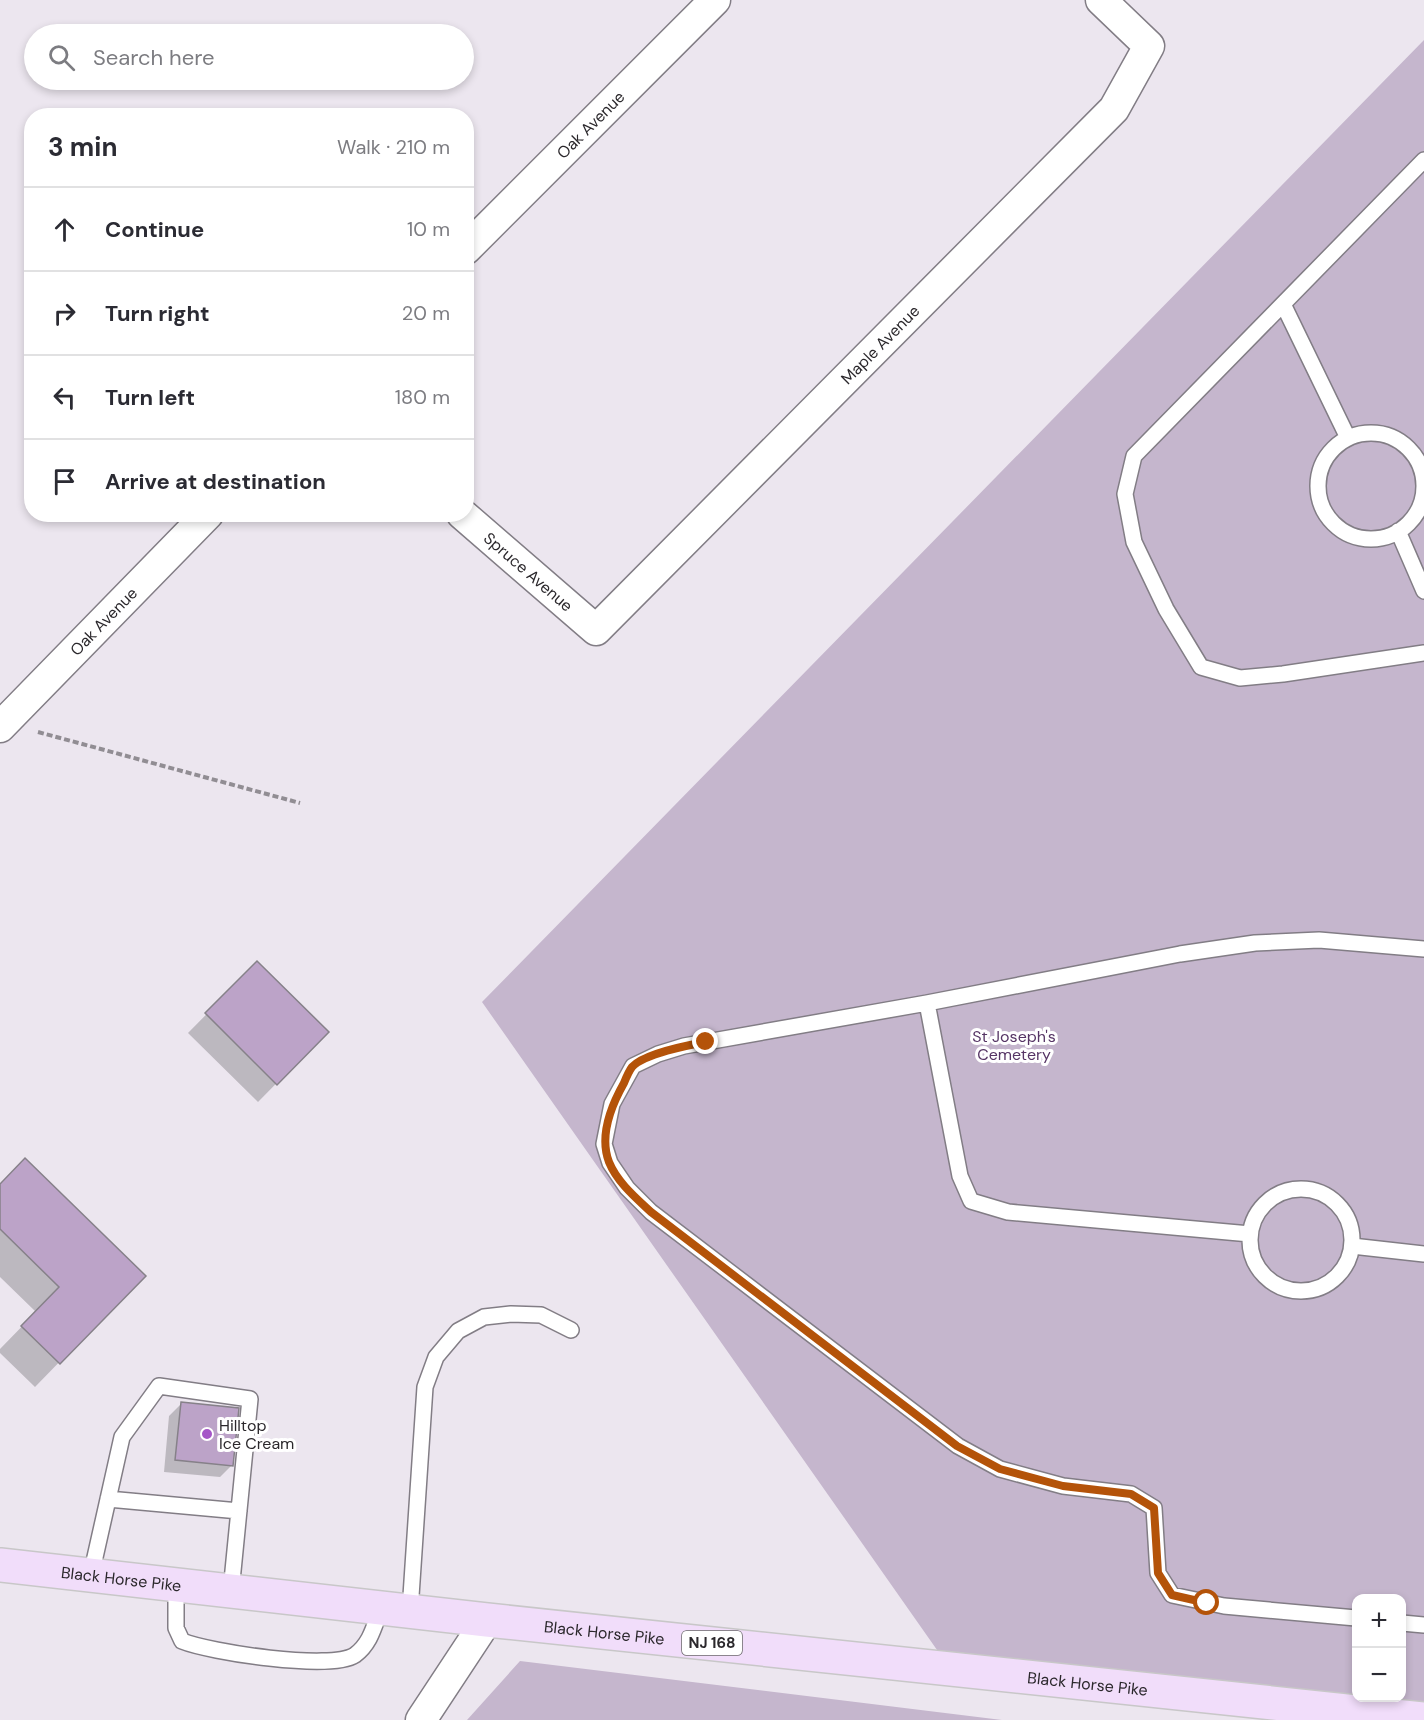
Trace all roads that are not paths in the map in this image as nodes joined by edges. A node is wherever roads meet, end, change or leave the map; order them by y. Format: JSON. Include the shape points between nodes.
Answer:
{"nodes":[{"id":1,"x":715,"y":0,"type":"edge"},
{"id":2,"x":1101,"y":0,"type":"edge"},
{"id":3,"x":1424,"y":160,"type":"edge"},
{"id":4,"x":474,"y":241,"type":"edge"},
{"id":5,"x":1283,"y":304,"type":"junction"},
{"id":6,"x":1348,"y":438,"type":"junction"},
{"id":7,"x":1420,"y":455,"type":"edge"},
{"id":8,"x":200,"y":522,"type":"edge"},
{"id":9,"x":471,"y":522,"type":"edge"},
{"id":10,"x":1398,"y":531,"type":"junction"},
{"id":11,"x":1424,"y":591,"type":"edge"},
{"id":12,"x":596,"y":630,"type":"joint"},
{"id":13,"x":1424,"y":653,"type":"edge"},
{"id":14,"x":2,"y":725,"type":"edge"},
{"id":15,"x":1424,"y":949,"type":"edge"},
{"id":16,"x":927,"y":1003,"type":"junction"},
{"id":17,"x":1250,"y":1234,"type":"junction"},
{"id":18,"x":1352,"y":1246,"type":"junction"},
{"id":19,"x":1424,"y":1254,"type":"edge"},
{"id":20,"x":571,"y":1330,"type":"dead end"},
{"id":21,"x":108,"y":1499,"type":"junction"},
{"id":22,"x":239,"y":1511,"type":"junction"},
{"id":23,"x":0,"y":1565,"type":"edge"},
{"id":24,"x":91,"y":1575,"type":"junction"},
{"id":25,"x":176,"y":1585,"type":"junction"},
{"id":26,"x":231,"y":1591,"type":"junction"},
{"id":27,"x":395,"y":1609,"type":"junction"},
{"id":28,"x":1352,"y":1618,"type":"edge"},
{"id":29,"x":487,"y":1620,"type":"junction"},
{"id":30,"x":1406,"y":1623,"type":"edge"},
{"id":31,"x":1424,"y":1625,"type":"edge"},
{"id":32,"x":1424,"y":1719,"type":"edge"},
{"id":33,"x":421,"y":1720,"type":"edge"}],
"edges":[{"from":1,"to":4,"type":"street","name":"Oak Avenue"},
{"from":2,"to":12,"type":"street","name":"Maple Avenue","via":[[1149,46],[1114,109]]},
{"from":3,"to":5,"type":"lane"},
{"from":5,"to":6,"type":"lane"},
{"from":5,"to":13,"type":"lane","via":[[1134,456],[1125,494],[1134,542],[1166,609],[1202,668],[1240,678]]},
{"from":6,"to":7,"type":"lane","via":[[1373,432],[1390,436]]},
{"from":6,"to":10,"type":"lane","via":[[1326,456],[1319,473],[1322,508],[1345,533],[1362,539]]},
{"from":7,"to":10,"type":"lane","via":[[1424,493],[1409,524]]},
{"from":8,"to":14,"type":"street","name":"Oak Avenue"},
{"from":9,"to":12,"type":"street","name":"Spruce Avenue"},
{"from":10,"to":11,"type":"lane"},
{"from":15,"to":16,"type":"lane","via":[[1319,940],[1255,943]]},
{"from":16,"to":17,"type":"lane","via":[[960,1176],[972,1201],[1008,1212]]},
{"from":16,"to":28,"type":"lane","via":[[684,1046],[633,1066],[612,1104],[604,1144],[610,1164],[651,1212],[957,1446],[1000,1469],[1063,1486],[1131,1494],[1154,1508],[1158,1573],[1172,1595],[1224,1606]]},
{"from":17,"to":18,"type":"lane","via":[[1251,1252],[1258,1268],[1270,1281],[1303,1292],[1335,1279],[1347,1265]]},
{"from":17,"to":18,"type":"lane","via":[[1263,1205],[1292,1189],[1308,1189],[1337,1203],[1347,1216]]},
{"from":18,"to":19,"type":"lane"},
{"from":20,"to":27,"type":"lane","via":[[541,1315],[484,1317],[458,1331],[436,1357],[425,1387]]},
{"from":21,"to":22,"type":"lane"},
{"from":21,"to":22,"type":"lane","via":[[122,1437],[159,1386],[250,1399]]},
{"from":21,"to":24,"type":"lane"},
{"from":22,"to":26,"type":"lane"},
{"from":23,"to":24,"type":"main road","name":"Black Horse Pike","number":"NJ 168"},
{"from":24,"to":25,"type":"main road","name":"Black Horse Pike","number":"NJ 168"},
{"from":25,"to":26,"type":"main road","name":"Black Horse Pike","number":"NJ 168"},
{"from":25,"to":27,"type":"lane","via":[[176,1628],[182,1641],[196,1647],[274,1660],[352,1657],[368,1644]]},
{"from":26,"to":27,"type":"main road","name":"Black Horse Pike","number":"NJ 168"},
{"from":27,"to":29,"type":"main road","name":"Black Horse Pike","number":"NJ 168"},
{"from":29,"to":32,"type":"main road","name":"Black Horse Pike","number":"NJ 168"},
{"from":29,"to":33,"type":"street"},
{"from":30,"to":31,"type":"lane"}]}
